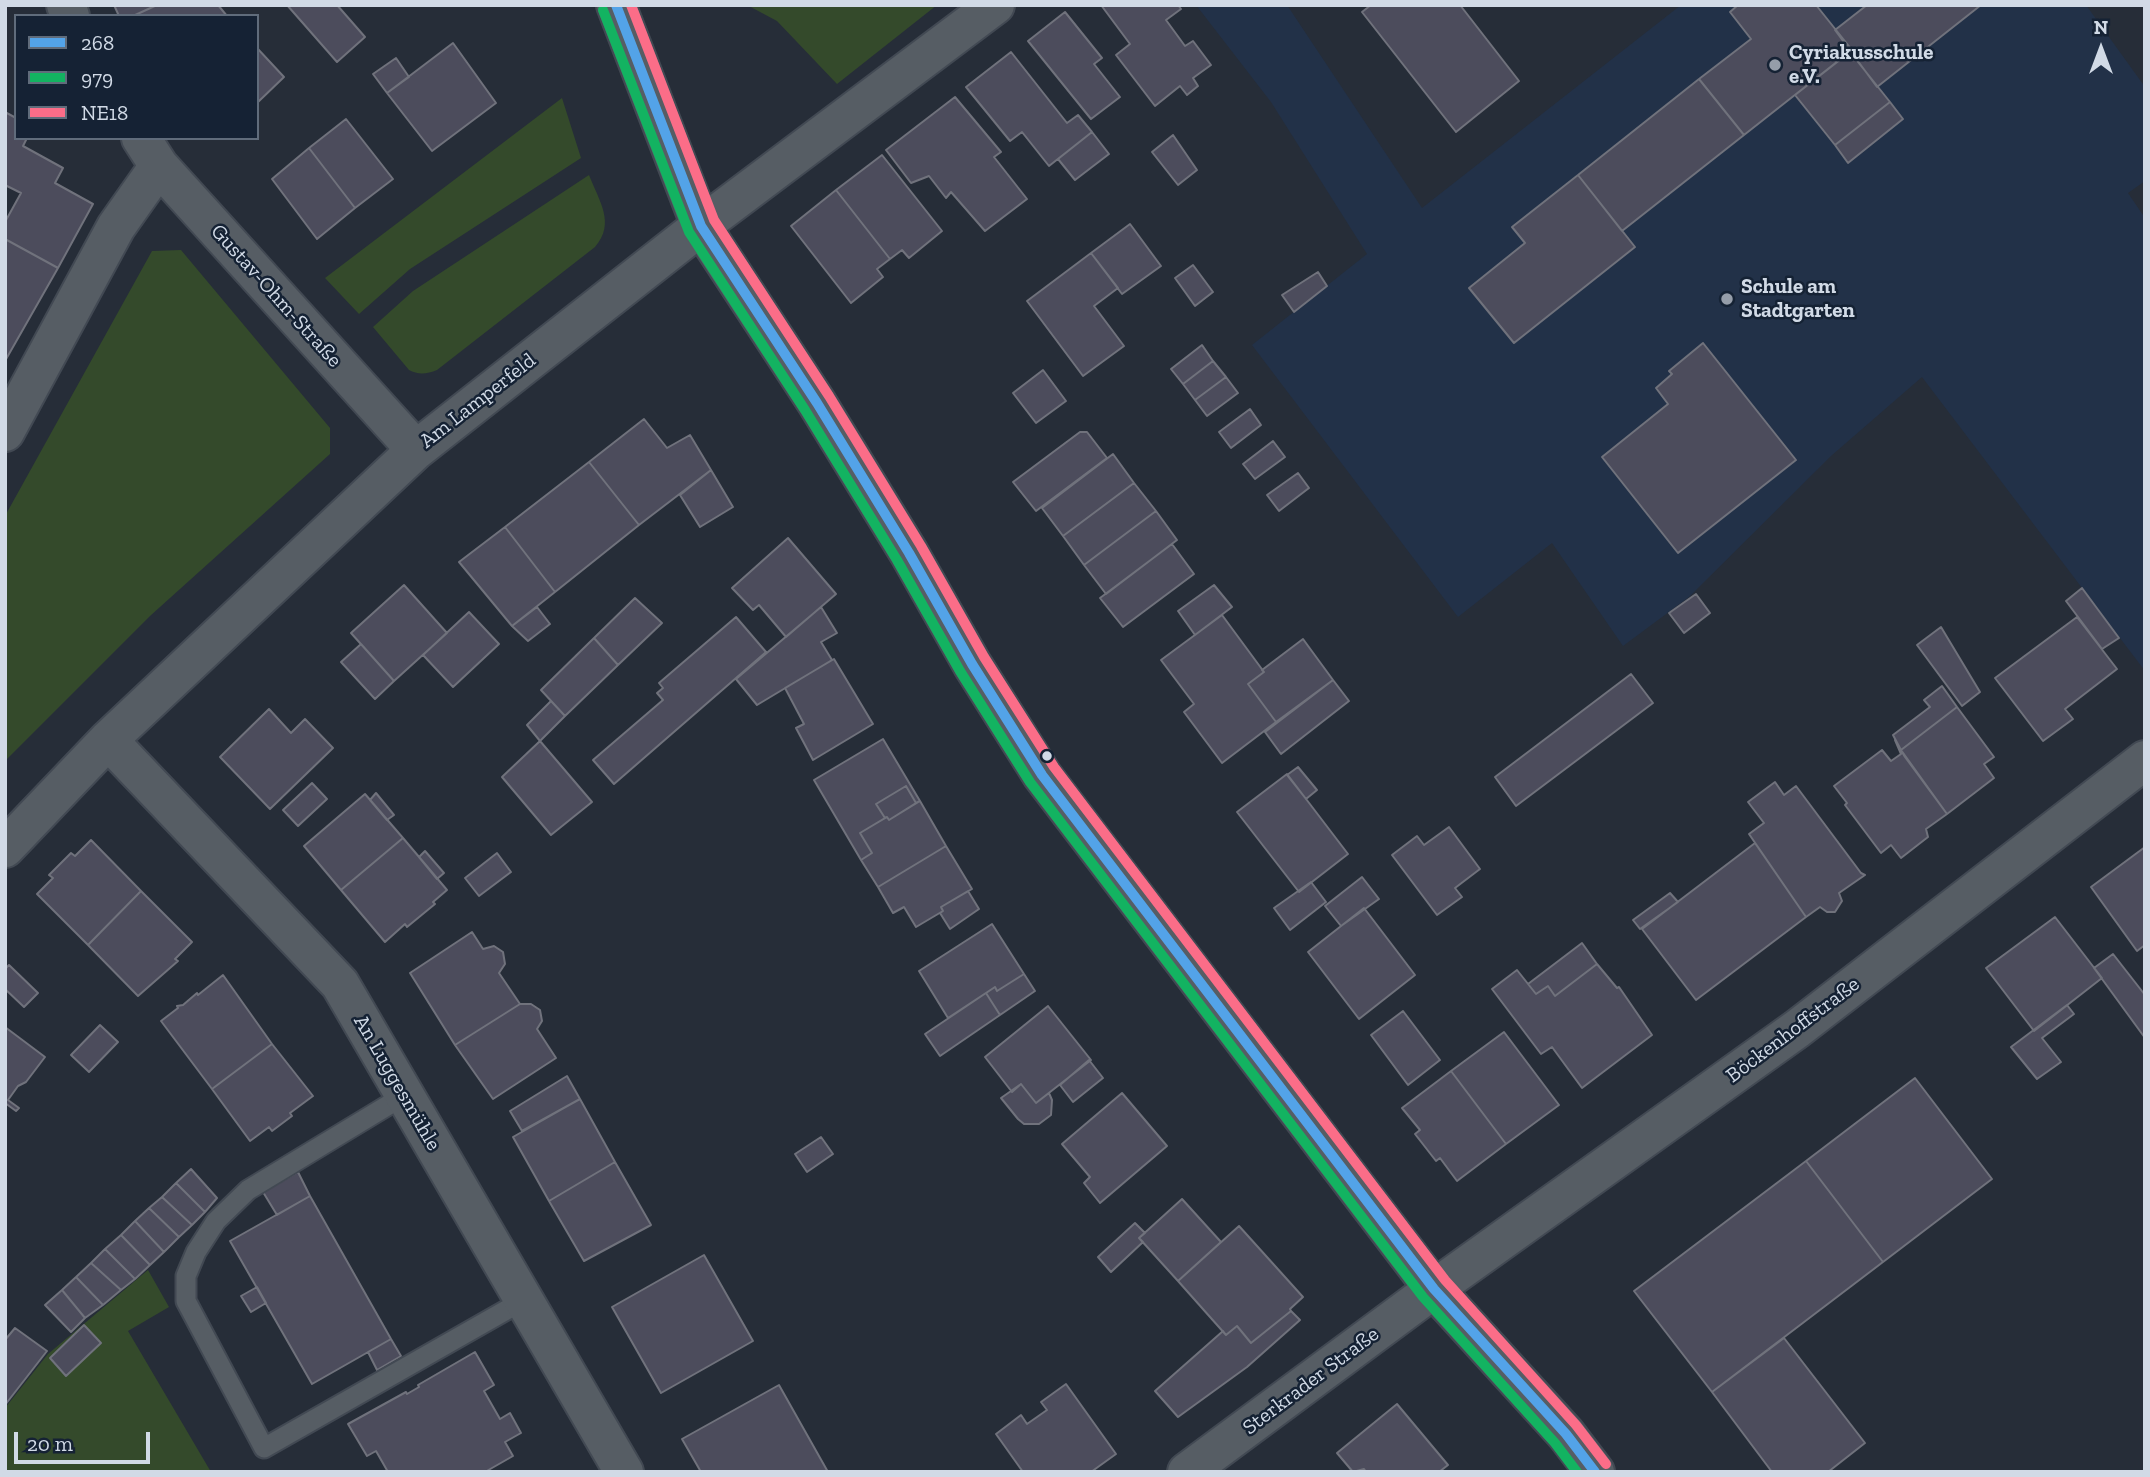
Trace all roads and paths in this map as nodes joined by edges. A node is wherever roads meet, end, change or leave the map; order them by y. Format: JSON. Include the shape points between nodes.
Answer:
{"nodes":[{"id":1,"x":615,"y":5,"type":"edge"},
{"id":2,"x":995,"y":5,"type":"edge"},
{"id":3,"x":150,"y":152,"type":"edge"},
{"id":4,"x":701,"y":226,"type":"junction"},
{"id":5,"x":5,"y":432,"type":"edge"},
{"id":6,"x":416,"y":450,"type":"junction"},
{"id":7,"x":108,"y":740,"type":"junction"},
{"id":8,"x":2145,"y":760,"type":"edge"},
{"id":9,"x":5,"y":848,"type":"edge"},
{"id":10,"x":405,"y":1096,"type":"junction"},
{"id":11,"x":1434,"y":1289,"type":"junction"},
{"id":12,"x":524,"y":1300,"type":"junction"},
{"id":13,"x":624,"y":1472,"type":"edge"},
{"id":14,"x":1187,"y":1472,"type":"edge"},
{"id":15,"x":1595,"y":1472,"type":"edge"}],
"edges":[{"from":1,"to":4,"type":"street"},
{"from":2,"to":4,"type":"street","name":"Am Lamperfeld"},
{"from":3,"to":5,"type":"street","via":[[116,228]]},
{"from":3,"to":6,"type":"street","name":"Gustav-Ohm-Straße"},
{"from":4,"to":6,"type":"street","name":"Am Lamperfeld"},
{"from":4,"to":11,"type":"street","via":[[817,403],[1042,775]]},
{"from":6,"to":7,"type":"street","name":"Am Lamperfeld"},
{"from":7,"to":9,"type":"street","name":"Am Lamperfeld"},
{"from":7,"to":10,"type":"street","name":"An Luggesmühle","via":[[340,984]]},
{"from":8,"to":11,"type":"street","name":"Böckenhoffstraße","via":[[1797,1029]]},
{"from":10,"to":12,"type":"street","name":"An Luggesmühle"},
{"from":10,"to":12,"type":"lane","via":[[248,1190],[216,1221],[195,1252],[186,1276],[186,1301],[264,1448]]},
{"from":11,"to":14,"type":"street","name":"Sterkrader Straße"},
{"from":11,"to":15,"type":"street"},
{"from":12,"to":13,"type":"street","name":"An Luggesmühle"}]}
